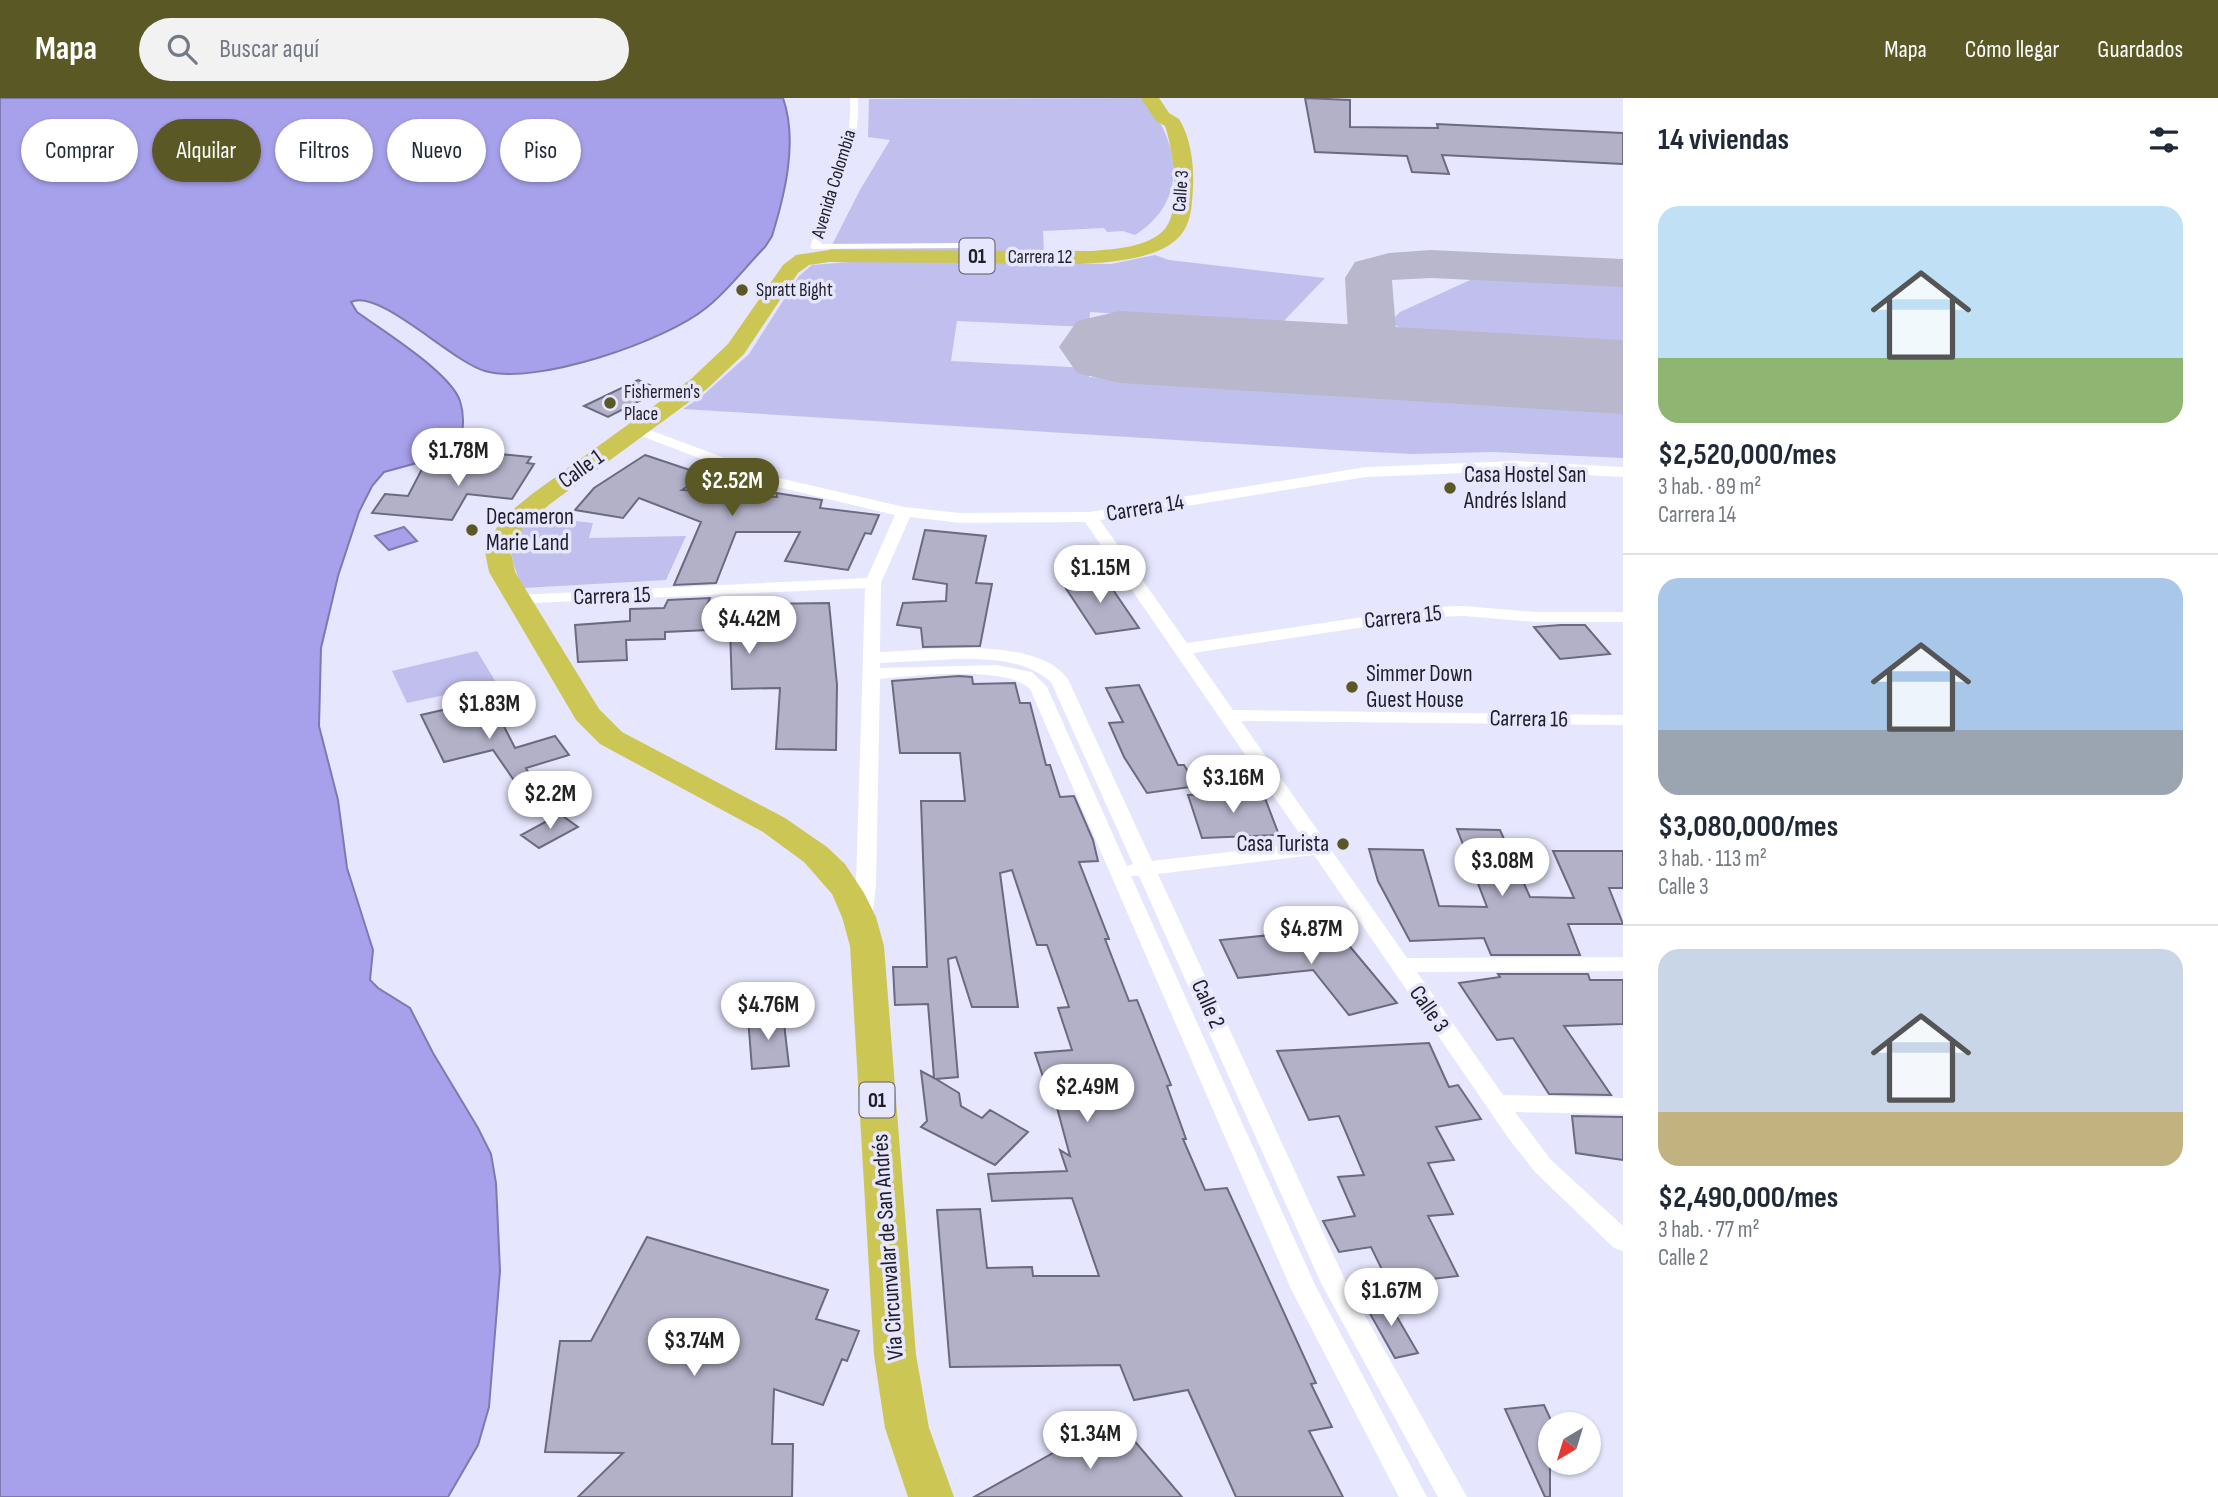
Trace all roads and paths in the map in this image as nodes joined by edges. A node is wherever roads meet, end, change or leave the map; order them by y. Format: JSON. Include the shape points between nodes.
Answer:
{"nodes":[{"id":1,"x":854,"y":98,"type":"edge"},
{"id":2,"x":1150,"y":98,"type":"edge"},
{"id":3,"x":1166,"y":98,"type":"edge"},
{"id":4,"x":1173,"y":123,"type":"junction"},
{"id":5,"x":965,"y":246,"type":"dead end"},
{"id":6,"x":1150,"y":246,"type":"joint"},
{"id":7,"x":803,"y":259,"type":"joint"},
{"id":8,"x":636,"y":429,"type":"junction"},
{"id":9,"x":1623,"y":472,"type":"edge"},
{"id":10,"x":904,"y":512,"type":"junction"},
{"id":11,"x":1090,"y":517,"type":"junction"},
{"id":12,"x":873,"y":583,"type":"junction"},
{"id":13,"x":519,"y":600,"type":"junction"},
{"id":14,"x":1623,"y":617,"type":"edge"},
{"id":15,"x":1184,"y":649,"type":"junction"},
{"id":16,"x":871,"y":666,"type":"junction"},
{"id":17,"x":1032,"y":670,"type":"junction"},
{"id":18,"x":1226,"y":715,"type":"junction"},
{"id":19,"x":1623,"y":720,"type":"edge"},
{"id":20,"x":696,"y":782,"type":"joint"},
{"id":21,"x":1318,"y":848,"type":"junction"},
{"id":22,"x":1147,"y":868,"type":"junction"},
{"id":23,"x":1120,"y":872,"type":"junction"},
{"id":24,"x":862,"y":921,"type":"junction"},
{"id":25,"x":1623,"y":964,"type":"edge"},
{"id":26,"x":1398,"y":965,"type":"junction"},
{"id":27,"x":1496,"y":1103,"type":"junction"},
{"id":28,"x":1623,"y":1106,"type":"edge"},
{"id":29,"x":1623,"y":1241,"type":"edge"},
{"id":30,"x":1334,"y":1283,"type":"junction"},
{"id":31,"x":1304,"y":1289,"type":"junction"},
{"id":32,"x":931,"y":1497,"type":"edge"},
{"id":33,"x":1413,"y":1497,"type":"edge"},
{"id":34,"x":1453,"y":1497,"type":"edge"}],
"edges":[{"from":1,"to":5,"type":"street","name":"Avenida Colombia","via":[[848,145],[815,247]]},
{"from":2,"to":4,"type":"highway","name":"Calle 3","number":"01","via":[[1162,117]]},
{"from":3,"to":4,"type":"highway","name":"Calle 3","number":"01","via":[[1178,118]]},
{"from":4,"to":6,"type":"highway","name":"Calle 3","number":"01","via":[[1183,157],[1179,223],[1168,237]]},
{"from":6,"to":7,"type":"highway","name":"Carrera 12","number":"01","via":[[1091,257]]},
{"from":7,"to":8,"type":"highway","name":"Calle 1","number":"01","via":[[785,274],[749,332],[723,363]]},
{"from":8,"to":10,"type":"street","name":"Carrera 14","via":[[774,482]]},
{"from":8,"to":13,"type":"highway","name":"Calle 1","number":"01","via":[[541,499],[504,533],[497,547],[498,558]]},
{"from":9,"to":11,"type":"street","name":"Carrera 14","via":[[1515,466],[1366,472]]},
{"from":10,"to":11,"type":"street","name":"Carrera 14","via":[[960,518]]},
{"from":10,"to":12,"type":"street"},
{"from":11,"to":15,"type":"street","name":"Calle 3"},
{"from":12,"to":13,"type":"street","name":"Carrera 15"},
{"from":12,"to":16,"type":"street"},
{"from":13,"to":20,"type":"highway","name":"Calle 1","number":"01","via":[[598,727]]},
{"from":14,"to":15,"type":"street","name":"Carrera 15","via":[[1431,612]]},
{"from":15,"to":18,"type":"street","name":"Calle 3"},
{"from":16,"to":17,"type":"street"},
{"from":16,"to":24,"type":"street"},
{"from":17,"to":22,"type":"street","name":"Calle 2","via":[[1059,679]]},
{"from":17,"to":23,"type":"street","name":"Calle 2"},
{"from":18,"to":19,"type":"street","name":"Carrera 16"},
{"from":18,"to":21,"type":"street","name":"Calle 3"},
{"from":20,"to":24,"type":"highway","name":"Vía Circunvalar de San Andrés","number":"01","via":[[786,830],[813,850],[845,885]]},
{"from":21,"to":22,"type":"street"},
{"from":21,"to":26,"type":"street","name":"Calle 3"},
{"from":22,"to":23,"type":"street"},
{"from":22,"to":30,"type":"street","name":"Calle 2"},
{"from":23,"to":31,"type":"street","name":"Calle 2"},
{"from":24,"to":32,"type":"highway","name":"Vía Circunvalar de San Andrés","number":"01","via":[[897,1368],[902,1408]]},
{"from":25,"to":26,"type":"street"},
{"from":26,"to":27,"type":"street","name":"Calle 3"},
{"from":27,"to":28,"type":"street"},
{"from":27,"to":29,"type":"street","name":"Calle 3","via":[[1543,1166]]},
{"from":30,"to":31,"type":"street"},
{"from":30,"to":34,"type":"street","name":"Calle 2"},
{"from":31,"to":33,"type":"street","name":"Calle 2"}]}
